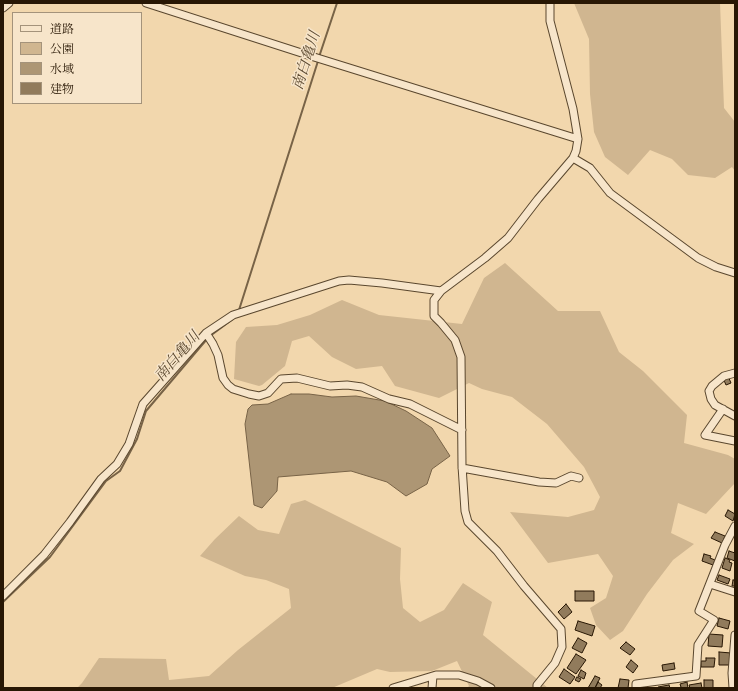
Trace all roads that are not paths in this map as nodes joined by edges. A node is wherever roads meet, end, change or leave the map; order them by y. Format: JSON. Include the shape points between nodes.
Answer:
{"nodes":[{"id":1,"x":9,"y":3,"type":"edge"},
{"id":2,"x":146,"y":3,"type":"edge"},
{"id":3,"x":550,"y":3,"type":"edge"},
{"id":4,"x":3,"y":8,"type":"edge"},
{"id":5,"x":578,"y":139,"type":"junction"},
{"id":6,"x":573,"y":158,"type":"junction"},
{"id":7,"x":735,"y":273,"type":"edge"},
{"id":8,"x":441,"y":291,"type":"junction"},
{"id":9,"x":208,"y":336,"type":"junction"},
{"id":10,"x":735,"y":373,"type":"edge"},
{"id":11,"x":723,"y":409,"type":"junction"},
{"id":12,"x":735,"y":416,"type":"edge"},
{"id":13,"x":462,"y":430,"type":"junction"},
{"id":14,"x":735,"y":441,"type":"edge"},
{"id":15,"x":462,"y":468,"type":"junction"},
{"id":16,"x":579,"y":478,"type":"dead end"},
{"id":17,"x":735,"y":526,"type":"edge"},
{"id":18,"x":710,"y":584,"type":"junction"},
{"id":19,"x":735,"y":592,"type":"edge"},
{"id":20,"x":3,"y":596,"type":"edge"},
{"id":21,"x":735,"y":635,"type":"edge"},
{"id":22,"x":433,"y":676,"type":"junction"},
{"id":23,"x":393,"y":688,"type":"edge"},
{"id":24,"x":432,"y":688,"type":"edge"},
{"id":25,"x":491,"y":688,"type":"edge"},
{"id":26,"x":537,"y":688,"type":"edge"},
{"id":27,"x":636,"y":688,"type":"edge"},
{"id":28,"x":733,"y":688,"type":"edge"}],
"edges":[{"from":1,"to":4,"type":"street"},
{"from":2,"to":5,"type":"street"},
{"from":3,"to":5,"type":"street","via":[[550,21],[573,109]]},
{"from":5,"to":6,"type":"street"},
{"from":6,"to":7,"type":"street","via":[[590,168],[610,193],[698,258]]},
{"from":6,"to":8,"type":"street","via":[[508,238]]},
{"from":8,"to":9,"type":"street","via":[[382,283],[339,281],[233,315]]},
{"from":8,"to":13,"type":"street","via":[[434,300],[434,316],[455,340],[461,357]]},
{"from":9,"to":13,"type":"street","via":[[218,355],[223,378],[228,385],[249,394],[259,396],[268,393],[281,379],[297,378],[330,386],[347,385],[410,404]]},
{"from":9,"to":20,"type":"street","via":[[144,404],[129,444],[117,464],[100,479],[44,555]]},
{"from":10,"to":11,"type":"street","via":[[724,376],[709,391],[715,405]]},
{"from":11,"to":12,"type":"street"},
{"from":11,"to":14,"type":"street","via":[[705,435]]},
{"from":13,"to":15,"type":"street"},
{"from":15,"to":16,"type":"street","via":[[556,484],[571,476]]},
{"from":15,"to":26,"type":"street","via":[[468,522],[497,551],[561,629],[562,647],[555,663]]},
{"from":17,"to":18,"type":"street"},
{"from":18,"to":19,"type":"street"},
{"from":18,"to":27,"type":"street","via":[[699,611],[714,620],[698,645],[696,676],[636,684]]},
{"from":21,"to":28,"type":"street"},
{"from":22,"to":23,"type":"street"},
{"from":22,"to":24,"type":"street"},
{"from":22,"to":25,"type":"street","via":[[459,675]]}]}
